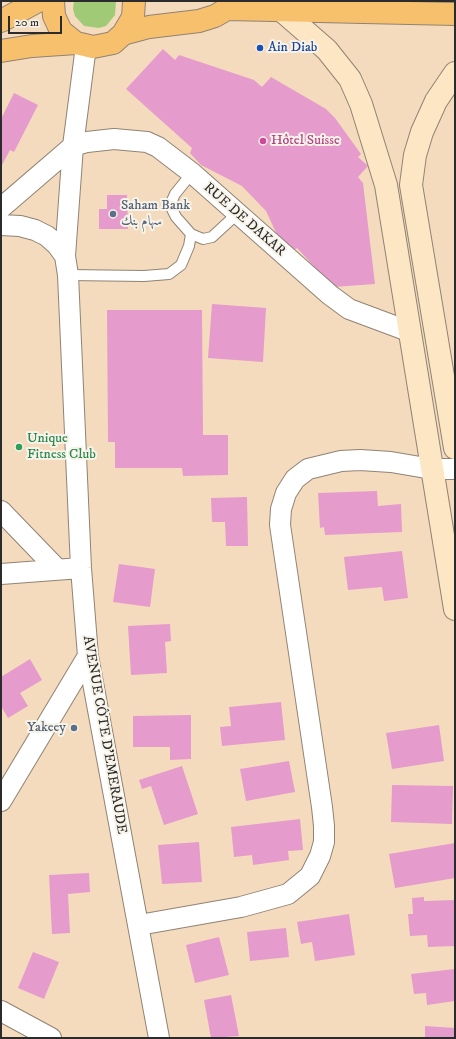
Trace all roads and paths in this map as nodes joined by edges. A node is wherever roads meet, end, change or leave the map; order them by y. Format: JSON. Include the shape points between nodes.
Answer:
{"nodes":[{"id":1,"x":38,"y":1,"type":"edge"},
{"id":2,"x":53,"y":1,"type":"edge"},
{"id":3,"x":134,"y":1,"type":"edge"},
{"id":4,"x":222,"y":5,"type":"edge"},
{"id":5,"x":451,"y":9,"type":"edge"},
{"id":6,"x":281,"y":10,"type":"junction"},
{"id":7,"x":1,"y":21,"type":"edge"},
{"id":8,"x":123,"y":34,"type":"junction"},
{"id":9,"x":81,"y":45,"type":"junction"},
{"id":10,"x":1,"y":51,"type":"edge"},
{"id":11,"x":455,"y":73,"type":"edge"},
{"id":12,"x":73,"y":146,"type":"junction"},
{"id":13,"x":192,"y":174,"type":"junction"},
{"id":14,"x":1,"y":208,"type":"edge"},
{"id":15,"x":237,"y":214,"type":"junction"},
{"id":16,"x":1,"y":225,"type":"edge"},
{"id":17,"x":191,"y":234,"type":"junction"},
{"id":18,"x":65,"y":256,"type":"junction"},
{"id":19,"x":68,"y":275,"type":"junction"},
{"id":20,"x":408,"y":331,"type":"junction"},
{"id":21,"x":455,"y":448,"type":"edge"},
{"id":22,"x":455,"y":469,"type":"edge"},
{"id":23,"x":432,"y":470,"type":"junction"},
{"id":24,"x":1,"y":511,"type":"edge"},
{"id":25,"x":57,"y":568,"type":"junction"},
{"id":26,"x":81,"y":568,"type":"junction"},
{"id":27,"x":1,"y":574,"type":"edge"},
{"id":28,"x":455,"y":609,"type":"edge"},
{"id":29,"x":88,"y":656,"type":"junction"},
{"id":30,"x":1,"y":801,"type":"edge"},
{"id":31,"x":139,"y":925,"type":"junction"},
{"id":32,"x":1,"y":1011,"type":"edge"},
{"id":33,"x":51,"y":1038,"type":"edge"},
{"id":34,"x":159,"y":1038,"type":"edge"}],
"edges":[{"from":1,"to":7,"type":"main road"},
{"from":2,"to":9,"type":"main road","via":[[58,27]]},
{"from":3,"to":8,"type":"main road","via":[[133,17]]},
{"from":4,"to":6,"type":"main road"},
{"from":4,"to":8,"type":"main road","via":[[215,16],[199,21],[149,27]]},
{"from":5,"to":6,"type":"main road"},
{"from":6,"to":20,"type":"main road","via":[[327,50],[350,79],[361,104],[386,186]]},
{"from":8,"to":9,"type":"main road","via":[[100,47]]},
{"from":9,"to":10,"type":"main road","via":[[32,46]]},
{"from":9,"to":12,"type":"street","name":"AVENUE CÔTE D'EMERAUDE"},
{"from":11,"to":21,"type":"main road","via":[[436,101],[422,132],[415,155],[411,184]]},
{"from":12,"to":13,"type":"street","name":"RUE DE DAKAR","via":[[114,139],[147,142],[163,150]]},
{"from":12,"to":14,"type":"street"},
{"from":12,"to":18,"type":"street","name":"AVENUE CÔTE D'EMERAUDE"},
{"from":13,"to":15,"type":"street","name":"RUE DE DAKAR"},
{"from":13,"to":17,"type":"lane","via":[[175,194],[170,205],[176,218]]},
{"from":15,"to":17,"type":"lane","via":[[212,237],[203,238]]},
{"from":15,"to":20,"type":"street","name":"RUE DE DAKAR","via":[[330,296],[349,309]]},
{"from":16,"to":18,"type":"street","via":[[35,230],[47,236]]},
{"from":17,"to":19,"type":"lane","via":[[181,265],[170,274]]},
{"from":18,"to":19,"type":"street","name":"AVENUE CÔTE D'EMERAUDE"},
{"from":19,"to":26,"type":"street","name":"AVENUE CÔTE D'EMERAUDE"},
{"from":20,"to":23,"type":"main road"},
{"from":22,"to":23,"type":"street"},
{"from":23,"to":28,"type":"main road"},
{"from":23,"to":31,"type":"street","via":[[378,460],[326,464],[308,469],[295,479],[286,493],[281,509],[282,547],[307,696],[324,826],[324,842],[313,871],[288,894],[241,907]]},
{"from":24,"to":25,"type":"street"},
{"from":25,"to":26,"type":"street"},
{"from":25,"to":27,"type":"street"},
{"from":26,"to":29,"type":"street","name":"AVENUE CÔTE D'EMERAUDE"},
{"from":29,"to":30,"type":"street"},
{"from":29,"to":31,"type":"street","name":"AVENUE CÔTE D'EMERAUDE"},
{"from":31,"to":34,"type":"street","name":"AVENUE CÔTE D'EMERAUDE"},
{"from":32,"to":33,"type":"street"}]}
